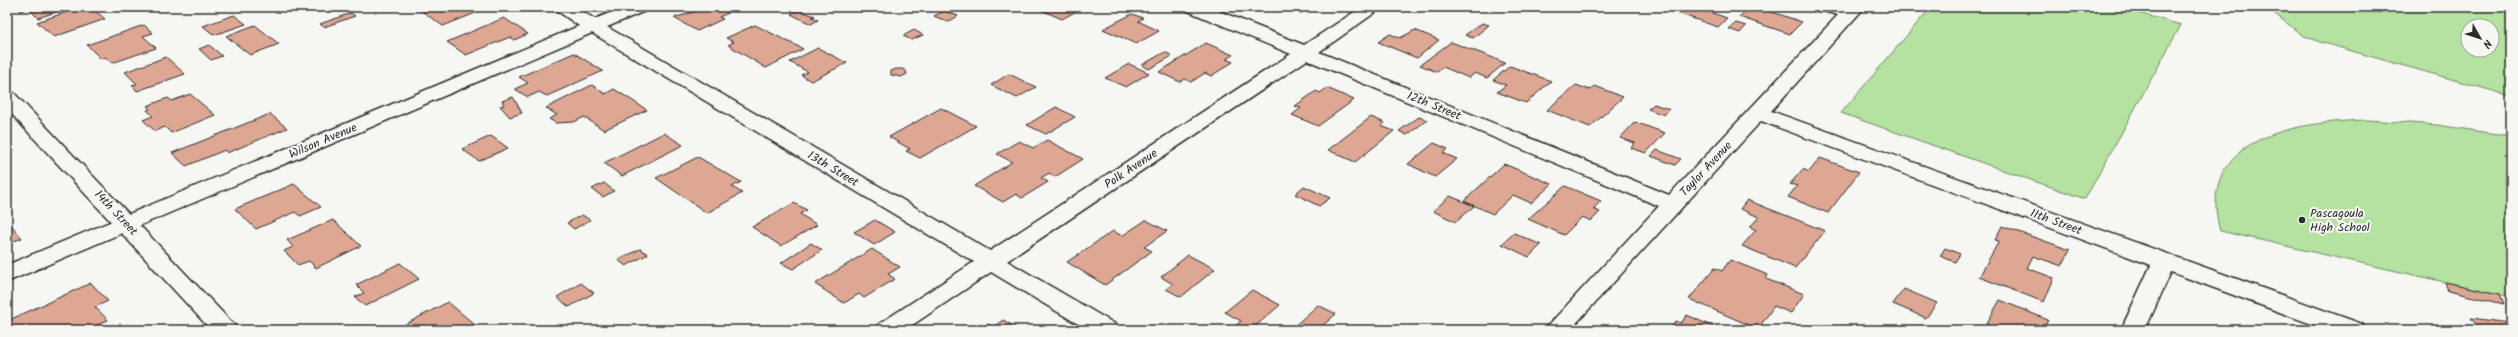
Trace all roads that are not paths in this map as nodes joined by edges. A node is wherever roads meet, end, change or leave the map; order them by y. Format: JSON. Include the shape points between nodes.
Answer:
{"nodes":[{"id":1,"x":561,"y":7,"type":"edge"},
{"id":2,"x":639,"y":7,"type":"edge"},
{"id":3,"x":1194,"y":7,"type":"edge"},
{"id":4,"x":1374,"y":7,"type":"edge"},
{"id":5,"x":1830,"y":7,"type":"edge"},
{"id":6,"x":1853,"y":10,"type":"edge"},
{"id":7,"x":593,"y":26,"type":"junction"},
{"id":8,"x":1305,"y":53,"type":"junction"},
{"id":9,"x":7,"y":97,"type":"edge"},
{"id":10,"x":1758,"y":113,"type":"junction"},
{"id":11,"x":1673,"y":204,"type":"junction"},
{"id":12,"x":126,"y":224,"type":"junction"},
{"id":13,"x":2164,"y":261,"type":"junction"},
{"id":14,"x":990,"y":262,"type":"junction"},
{"id":15,"x":7,"y":274,"type":"edge"},
{"id":16,"x":226,"y":330,"type":"edge"},
{"id":17,"x":888,"y":330,"type":"edge"},
{"id":18,"x":1106,"y":330,"type":"edge"},
{"id":19,"x":1556,"y":330,"type":"edge"},
{"id":20,"x":2134,"y":330,"type":"edge"},
{"id":21,"x":2353,"y":330,"type":"edge"}],
"edges":[{"from":1,"to":7,"type":"street","name":"13th Street"},
{"from":2,"to":7,"type":"street","name":"Wilson Avenue"},
{"from":3,"to":8,"type":"street","name":"12th Street"},
{"from":4,"to":8,"type":"street","name":"Polk Avenue"},
{"from":5,"to":6,"type":"street"},
{"from":6,"to":10,"type":"street","name":"Taylor Avenue"},
{"from":7,"to":12,"type":"street","name":"Wilson Avenue"},
{"from":7,"to":14,"type":"street","name":"13th Street"},
{"from":8,"to":11,"type":"street","name":"12th Street"},
{"from":8,"to":14,"type":"street","name":"Polk Avenue"},
{"from":9,"to":12,"type":"street","name":"14th Street"},
{"from":10,"to":11,"type":"street","name":"Taylor Avenue"},
{"from":10,"to":13,"type":"street","name":"11th Street"},
{"from":11,"to":19,"type":"street","name":"Taylor Avenue"},
{"from":12,"to":15,"type":"street","name":"Wilson Avenue"},
{"from":12,"to":16,"type":"street","name":"14th Street"},
{"from":13,"to":20,"type":"street"},
{"from":13,"to":21,"type":"street","name":"11th Street"},
{"from":14,"to":17,"type":"street","name":"Polk Avenue"},
{"from":14,"to":18,"type":"street","name":"13th Street"}]}
